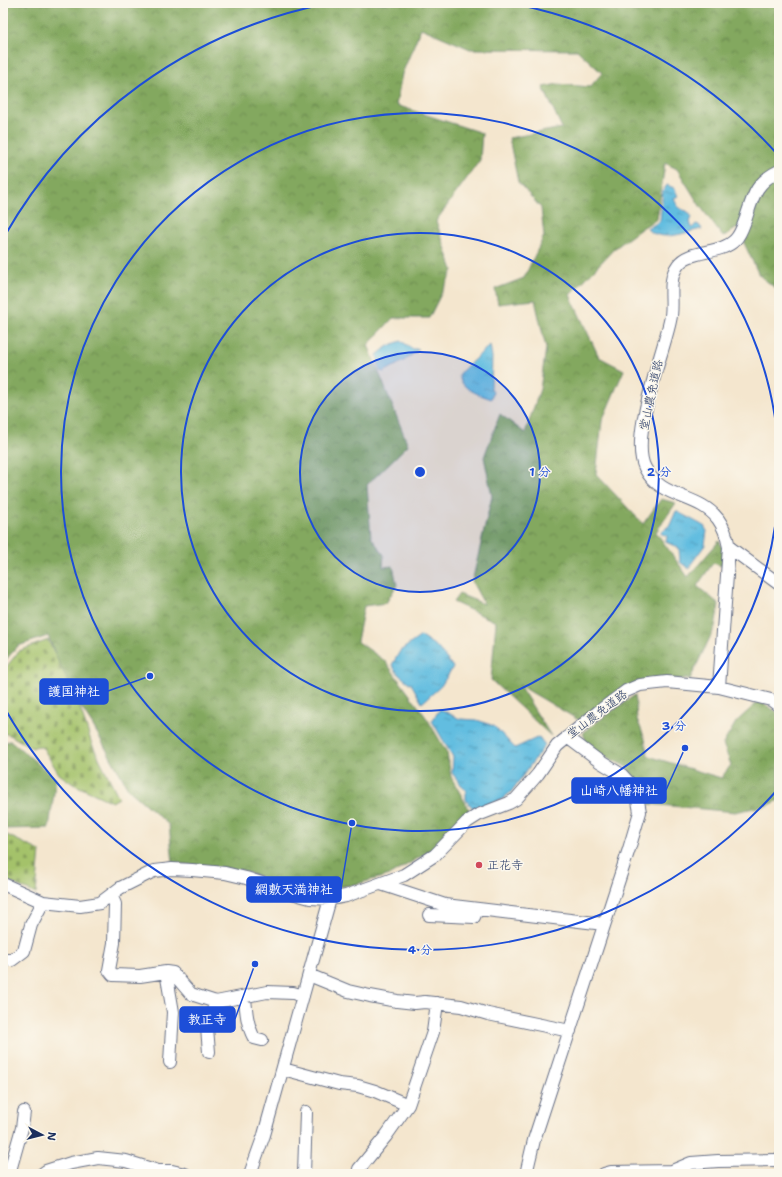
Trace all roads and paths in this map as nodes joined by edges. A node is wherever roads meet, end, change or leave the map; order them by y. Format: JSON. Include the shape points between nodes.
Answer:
{"nodes":[{"id":1,"x":779,"y":171,"type":"edge"},
{"id":2,"x":729,"y":547,"type":"junction"},
{"id":3,"x":779,"y":584,"type":"edge"},
{"id":4,"x":719,"y":687,"type":"junction"},
{"id":5,"x":779,"y":706,"type":"edge"},
{"id":6,"x":567,"y":737,"type":"junction"},
{"id":7,"x":3,"y":884,"type":"edge"},
{"id":8,"x":381,"y":884,"type":"junction"},
{"id":9,"x":111,"y":895,"type":"junction"},
{"id":10,"x":330,"y":899,"type":"junction"},
{"id":11,"x":43,"y":902,"type":"junction"},
{"id":12,"x":477,"y":910,"type":"junction"},
{"id":13,"x":429,"y":915,"type":"dead end"},
{"id":14,"x":604,"y":924,"type":"junction"},
{"id":15,"x":3,"y":960,"type":"edge"},
{"id":16,"x":166,"y":972,"type":"junction"},
{"id":17,"x":309,"y":975,"type":"junction"},
{"id":18,"x":303,"y":996,"type":"junction"},
{"id":19,"x":245,"y":997,"type":"junction"},
{"id":20,"x":216,"y":1002,"type":"junction"},
{"id":21,"x":437,"y":1003,"type":"junction"},
{"id":22,"x":570,"y":1031,"type":"junction"},
{"id":23,"x":262,"y":1040,"type":"dead end"},
{"id":24,"x":209,"y":1052,"type":"dead end"},
{"id":25,"x":170,"y":1062,"type":"dead end"},
{"id":26,"x":283,"y":1068,"type":"junction"},
{"id":27,"x":408,"y":1105,"type":"junction"},
{"id":28,"x":24,"y":1112,"type":"dead end"},
{"id":29,"x":306,"y":1112,"type":"dead end"},
{"id":30,"x":779,"y":1160,"type":"edge"},
{"id":31,"x":158,"y":1172,"type":"edge"},
{"id":32,"x":9,"y":1174,"type":"edge"},
{"id":33,"x":42,"y":1174,"type":"edge"},
{"id":34,"x":185,"y":1174,"type":"edge"},
{"id":35,"x":250,"y":1174,"type":"edge"},
{"id":36,"x":304,"y":1174,"type":"edge"},
{"id":37,"x":358,"y":1174,"type":"edge"},
{"id":38,"x":526,"y":1174,"type":"edge"},
{"id":39,"x":604,"y":1174,"type":"edge"}],
"edges":[{"from":1,"to":2,"type":"street","name":"堂山農免道路","via":[[761,183],[753,196],[742,229],[734,240],[723,247],[685,258],[678,265],[672,282],[671,319],[654,374],[642,428],[641,457],[644,468],[651,478],[667,491],[700,504],[708,510],[718,519]]},
{"from":2,"to":3,"type":"street"},
{"from":2,"to":4,"type":"street","name":"堂山農免道路"},
{"from":4,"to":5,"type":"street","via":[[771,700]]},
{"from":4,"to":6,"type":"street","name":"堂山農免道路","via":[[667,682],[640,685],[626,691]]},
{"from":6,"to":8,"type":"street","name":"堂山農免道路","via":[[557,746],[538,774],[516,799],[478,815],[467,822],[435,855],[404,875]]},
{"from":6,"to":14,"type":"street","via":[[622,775],[636,790],[640,812]]},
{"from":7,"to":11,"type":"street","name":"堂山農免道路"},
{"from":8,"to":10,"type":"street","name":"堂山農免道路"},
{"from":8,"to":12,"type":"street","via":[[445,905]]},
{"from":9,"to":10,"type":"street","name":"堂山農免道路","via":[[154,871],[185,869],[225,873],[310,898]]},
{"from":9,"to":11,"type":"street","name":"堂山農免道路","via":[[100,903],[89,906]]},
{"from":9,"to":16,"type":"street","via":[[114,904],[114,943],[110,970],[113,975],[140,976]]},
{"from":10,"to":17,"type":"street"},
{"from":11,"to":15,"type":"street","via":[[31,925],[24,951],[12,960]]},
{"from":12,"to":13,"type":"street","via":[[474,917]]},
{"from":12,"to":14,"type":"street"},
{"from":14,"to":22,"type":"street"},
{"from":16,"to":20,"type":"street","via":[[173,973],[191,994]]},
{"from":16,"to":25,"type":"street","via":[[173,1012]]},
{"from":17,"to":18,"type":"street"},
{"from":17,"to":21,"type":"street","via":[[348,991],[370,996],[414,1003]]},
{"from":18,"to":19,"type":"street","via":[[267,992]]},
{"from":18,"to":26,"type":"street"},
{"from":19,"to":20,"type":"street"},
{"from":19,"to":23,"type":"street","via":[[246,1015],[251,1031],[254,1038]]},
{"from":20,"to":24,"type":"street","via":[[207,1028]]},
{"from":21,"to":22,"type":"street","via":[[462,1006]]},
{"from":21,"to":27,"type":"street","via":[[433,1032]]},
{"from":22,"to":38,"type":"street","via":[[534,1140]]},
{"from":26,"to":27,"type":"street","via":[[375,1091]]},
{"from":26,"to":35,"type":"street"},
{"from":27,"to":37,"type":"street","via":[[359,1169]]},
{"from":28,"to":32,"type":"street"},
{"from":29,"to":36,"type":"street"},
{"from":30,"to":39,"type":"street","via":[[691,1163],[672,1171],[623,1171]]},
{"from":31,"to":33,"type":"street","via":[[126,1161],[98,1158],[71,1163]]},
{"from":31,"to":34,"type":"street","via":[[172,1171]]}]}
